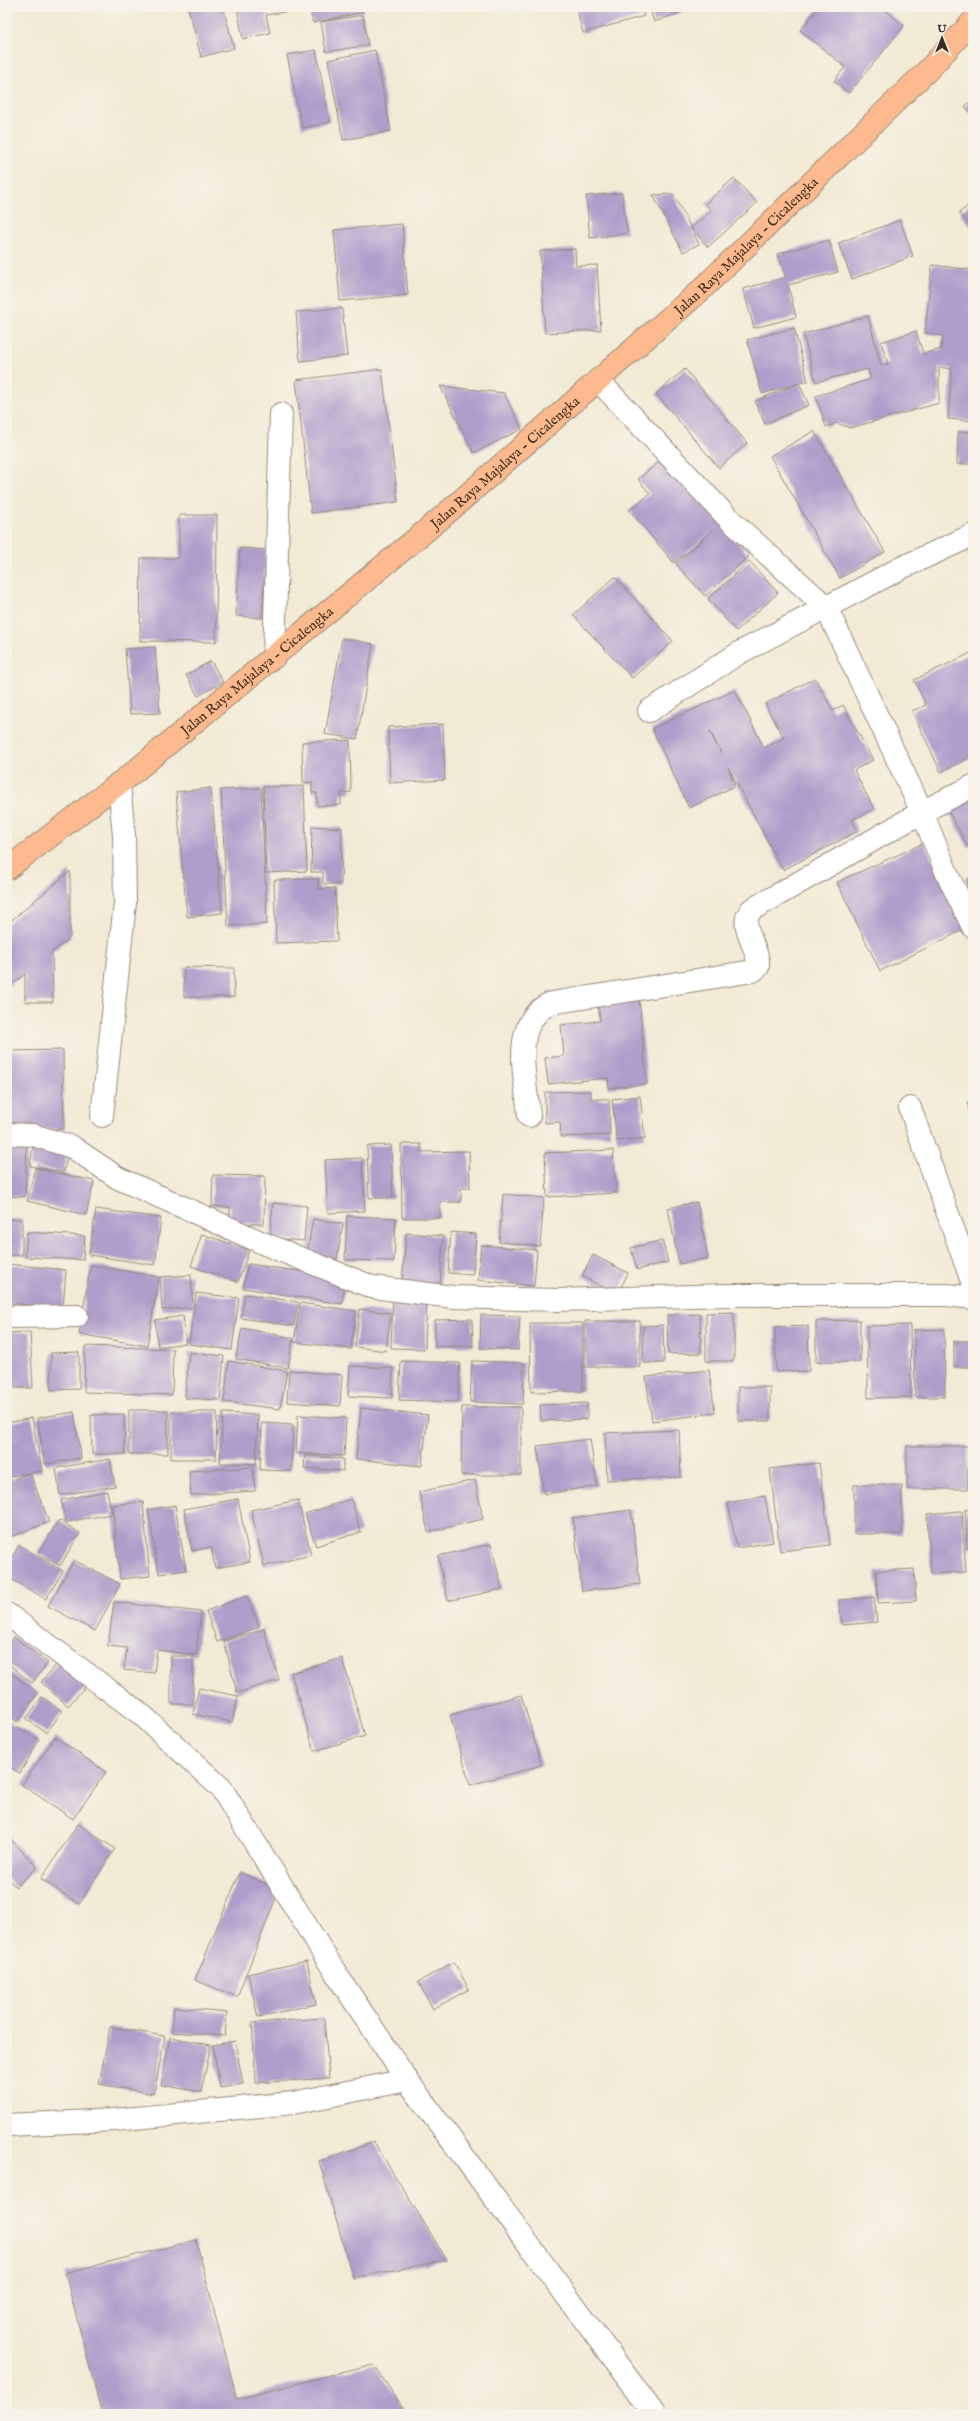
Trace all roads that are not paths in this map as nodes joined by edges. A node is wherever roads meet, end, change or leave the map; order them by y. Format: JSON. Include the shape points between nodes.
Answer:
{"nodes":[{"id":1,"x":973,"y":21,"type":"edge"},
{"id":2,"x":598,"y":380,"type":"junction"},
{"id":3,"x":281,"y":414,"type":"dead end"},
{"id":4,"x":973,"y":535,"type":"edge"},
{"id":5,"x":826,"y":607,"type":"junction"},
{"id":6,"x":274,"y":657,"type":"junction"},
{"id":7,"x":649,"y":711,"type":"dead end"},
{"id":8,"x":119,"y":784,"type":"junction"},
{"id":9,"x":973,"y":786,"type":"edge"},
{"id":10,"x":922,"y":812,"type":"junction"},
{"id":11,"x":7,"y":869,"type":"edge"},
{"id":12,"x":973,"y":927,"type":"edge"},
{"id":13,"x":910,"y":1108,"type":"dead end"},
{"id":14,"x":102,"y":1116,"type":"dead end"},
{"id":15,"x":529,"y":1116,"type":"dead end"},
{"id":16,"x":7,"y":1134,"type":"edge"},
{"id":17,"x":973,"y":1284,"type":"edge"},
{"id":18,"x":973,"y":1298,"type":"edge"},
{"id":19,"x":77,"y":1316,"type":"dead end"},
{"id":20,"x":7,"y":1317,"type":"edge"},
{"id":21,"x":7,"y":1614,"type":"edge"},
{"id":22,"x":408,"y":2080,"type":"junction"},
{"id":23,"x":7,"y":2125,"type":"edge"},
{"id":24,"x":654,"y":2414,"type":"edge"}],
"edges":[{"from":1,"to":2,"type":"main road","name":"Jalan Raya Majalaya - Cicalengka","via":[[929,69],[701,290]]},
{"from":2,"to":5,"type":"street","via":[[730,520]]},
{"from":2,"to":6,"type":"main road","name":"Jalan Raya Majalaya - Cicalengka","via":[[440,519]]},
{"from":3,"to":6,"type":"street"},
{"from":4,"to":5,"type":"street"},
{"from":5,"to":7,"type":"street","via":[[739,653]]},
{"from":5,"to":10,"type":"street"},
{"from":6,"to":8,"type":"main road","name":"Jalan Raya Majalaya - Cicalengka"},
{"from":8,"to":11,"type":"main road","name":"Jalan Raya Majalaya - Cicalengka"},
{"from":8,"to":14,"type":"street","via":[[124,836],[125,903]]},
{"from":9,"to":10,"type":"street"},
{"from":10,"to":12,"type":"street","via":[[948,876]]},
{"from":10,"to":15,"type":"street","via":[[751,910],[746,917],[746,928],[759,960],[758,967],[753,971],[551,1003],[540,1008],[530,1018],[524,1033]]},
{"from":13,"to":17,"type":"street"},
{"from":16,"to":18,"type":"street","via":[[33,1135],[72,1147],[118,1178],[265,1244],[372,1287],[453,1296],[557,1300],[726,1295],[947,1295]]},
{"from":19,"to":20,"type":"street"},
{"from":21,"to":22,"type":"street","via":[[142,1715],[221,1788],[335,1972]]},
{"from":22,"to":23,"type":"street","via":[[292,2103],[139,2118]]},
{"from":22,"to":24,"type":"street"}]}
